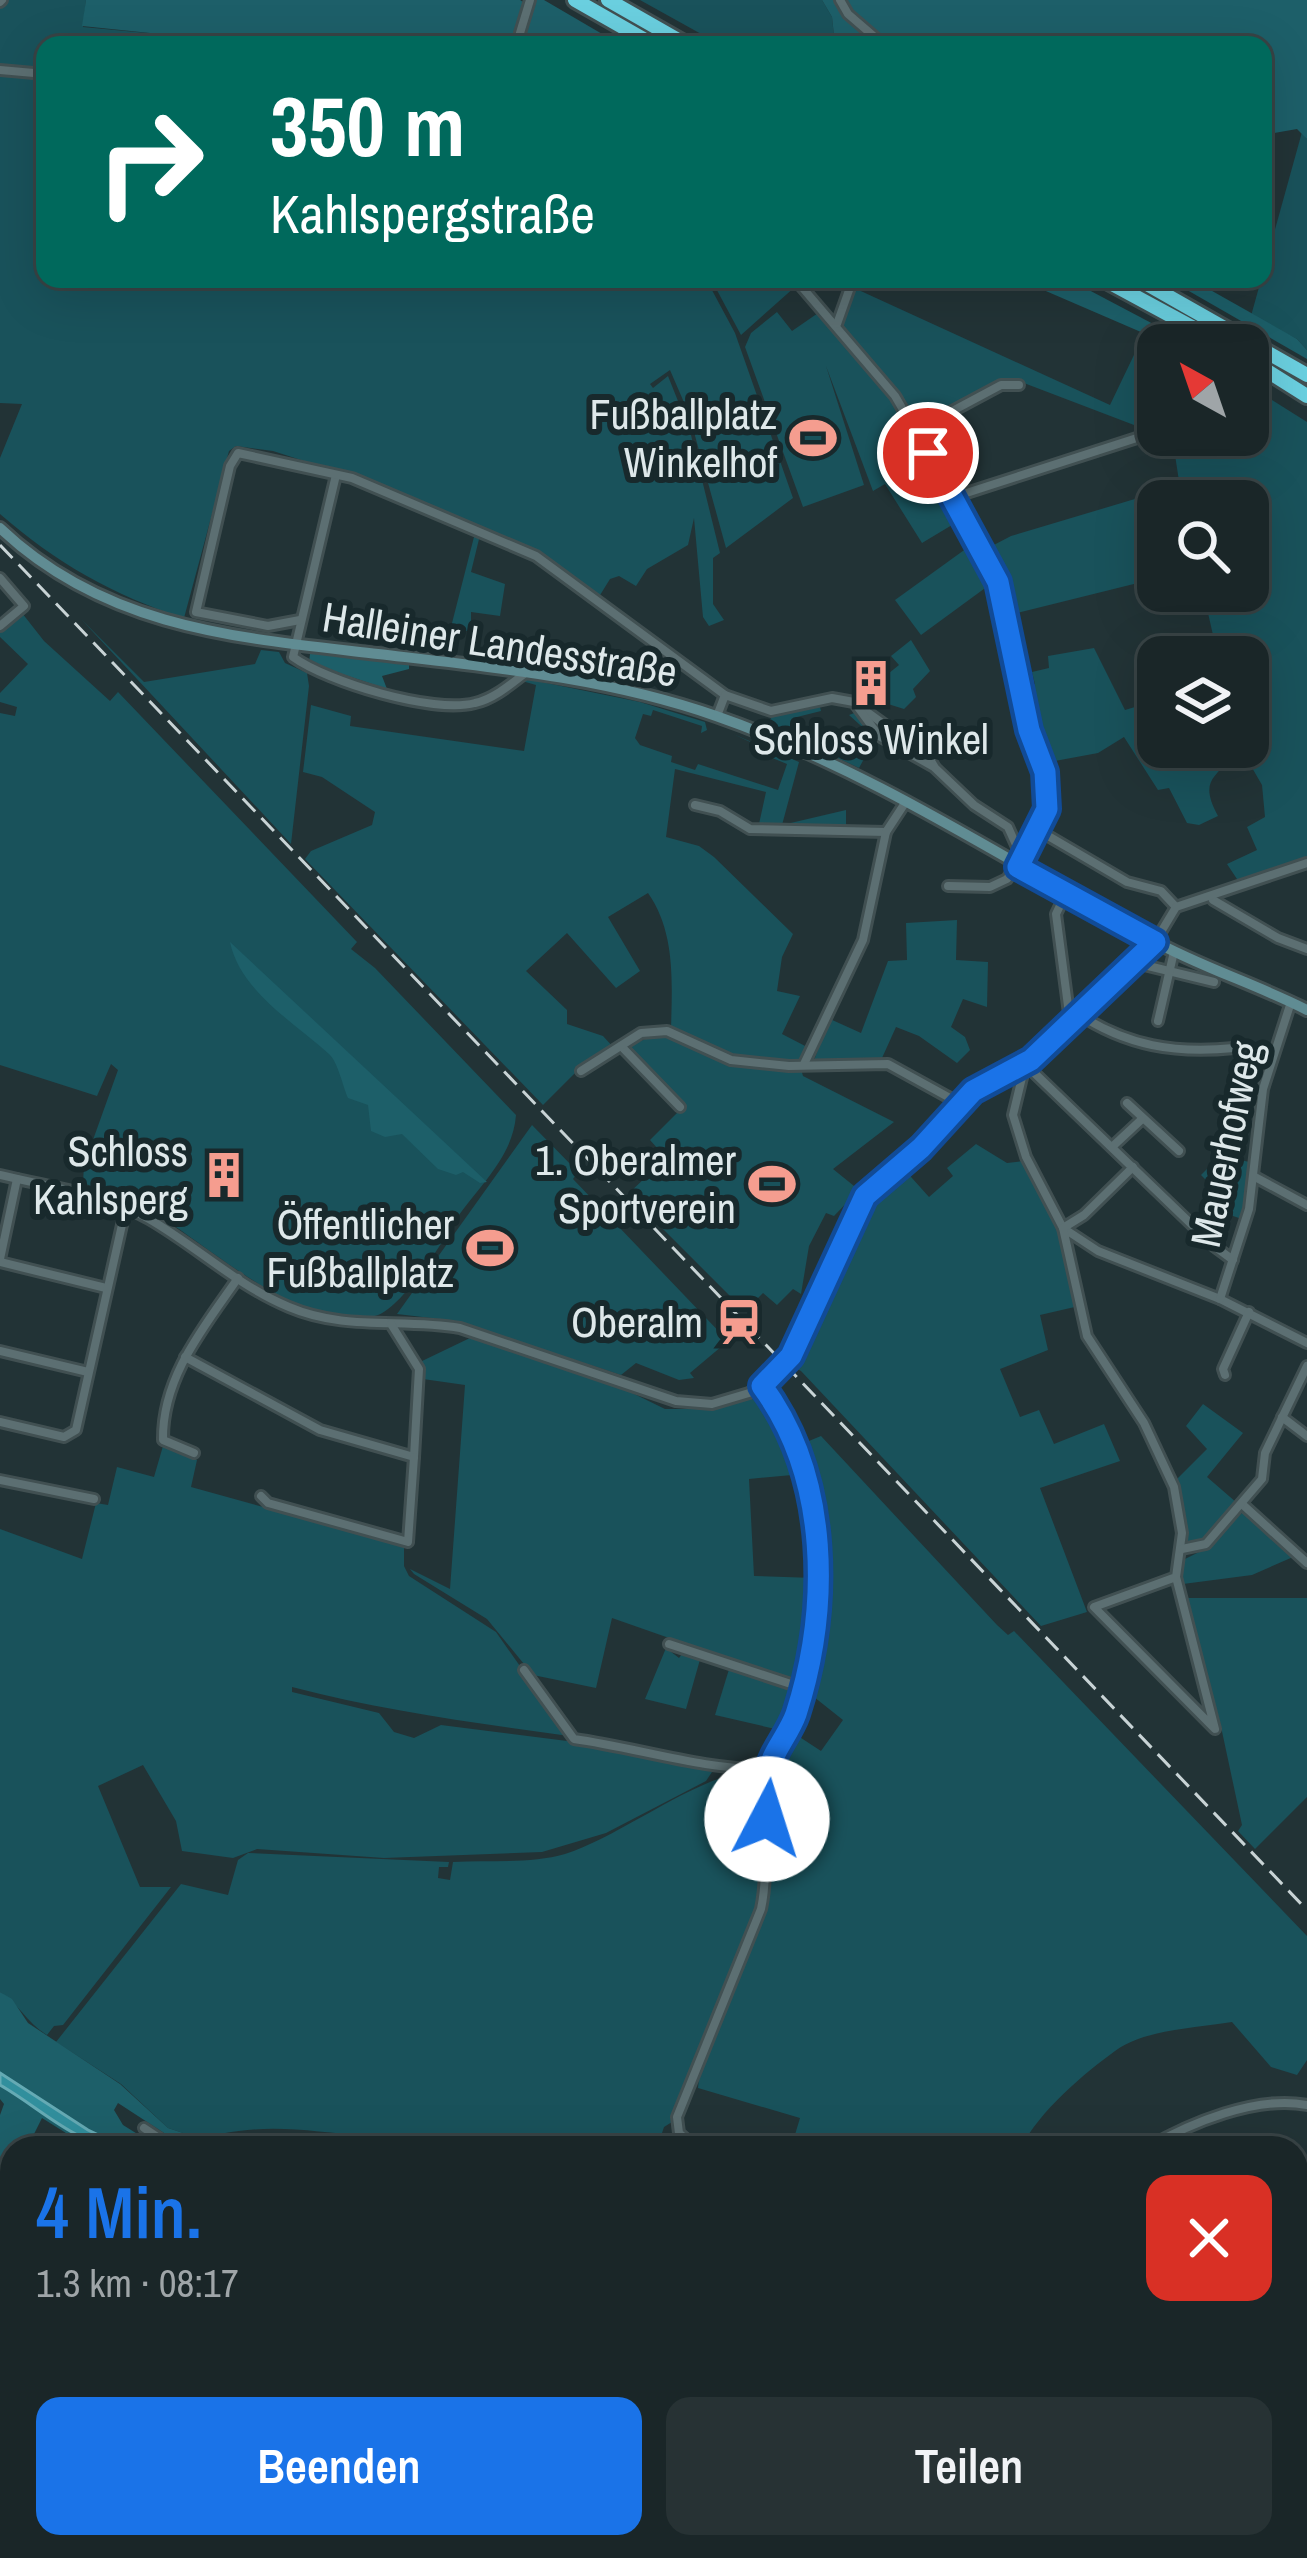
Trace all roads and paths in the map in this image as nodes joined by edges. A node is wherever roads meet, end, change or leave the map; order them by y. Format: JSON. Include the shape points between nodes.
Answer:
{"nodes":[{"id":1,"x":530,"y":0,"type":"edge"},
{"id":2,"x":574,"y":0,"type":"edge"},
{"id":3,"x":608,"y":0,"type":"edge"},
{"id":4,"x":840,"y":0,"type":"edge"},
{"id":5,"x":522,"y":36,"type":"edge"},
{"id":6,"x":638,"y":36,"type":"edge"},
{"id":7,"x":671,"y":36,"type":"edge"},
{"id":8,"x":874,"y":36,"type":"edge"},
{"id":9,"x":0,"y":70,"type":"edge"},
{"id":10,"x":36,"y":73,"type":"edge"},
{"id":11,"x":803,"y":288,"type":"edge"},
{"id":12,"x":850,"y":288,"type":"edge"},
{"id":13,"x":1119,"y":288,"type":"edge"},
{"id":14,"x":1154,"y":288,"type":"edge"},
{"id":15,"x":1186,"y":324,"type":"edge"},
{"id":16,"x":837,"y":326,"type":"junction"},
{"id":17,"x":1269,"y":372,"type":"edge"},
{"id":18,"x":1307,"y":375,"type":"edge"},
{"id":19,"x":1019,"y":386,"type":"dead end"},
{"id":20,"x":1307,"y":395,"type":"edge"},
{"id":21,"x":915,"y":431,"type":"junction"},
{"id":22,"x":1137,"y":438,"type":"edge"},
{"id":23,"x":336,"y":475,"type":"junction"},
{"id":24,"x":954,"y":497,"type":"junction"},
{"id":25,"x":0,"y":528,"type":"edge"},
{"id":26,"x":0,"y":578,"type":"edge"},
{"id":27,"x":300,"y":620,"type":"junction"},
{"id":28,"x":0,"y":626,"type":"edge"},
{"id":29,"x":295,"y":645,"type":"junction"},
{"id":30,"x":526,"y":673,"type":"junction"},
{"id":31,"x":725,"y":695,"type":"junction"},
{"id":32,"x":717,"y":716,"type":"junction"},
{"id":33,"x":905,"y":803,"type":"junction"},
{"id":34,"x":695,"y":805,"type":"dead end"},
{"id":35,"x":1038,"y":830,"type":"junction"},
{"id":36,"x":886,"y":832,"type":"junction"},
{"id":37,"x":1020,"y":863,"type":"junction"},
{"id":38,"x":1307,"y":863,"type":"edge"},
{"id":39,"x":948,"y":886,"type":"dead end"},
{"id":40,"x":1066,"y":893,"type":"junction"},
{"id":41,"x":1211,"y":899,"type":"junction"},
{"id":42,"x":1176,"y":907,"type":"junction"},
{"id":43,"x":1155,"y":942,"type":"junction"},
{"id":44,"x":1307,"y":949,"type":"edge"},
{"id":45,"x":1174,"y":956,"type":"dead end"},
{"id":46,"x":1170,"y":968,"type":"junction"},
{"id":47,"x":1150,"y":969,"type":"dead end"},
{"id":48,"x":1214,"y":982,"type":"dead end"},
{"id":49,"x":1291,"y":1002,"type":"junction"},
{"id":50,"x":1307,"y":1010,"type":"edge"},
{"id":51,"x":1073,"y":1017,"type":"junction"},
{"id":52,"x":1158,"y":1021,"type":"dead end"},
{"id":53,"x":621,"y":1046,"type":"junction"},
{"id":54,"x":1234,"y":1048,"type":"dead end"},
{"id":55,"x":1025,"y":1064,"type":"junction"},
{"id":56,"x":803,"y":1066,"type":"junction"},
{"id":57,"x":580,"y":1071,"type":"dead end"},
{"id":58,"x":959,"y":1103,"type":"junction"},
{"id":59,"x":1127,"y":1103,"type":"dead end"},
{"id":60,"x":680,"y":1107,"type":"dead end"},
{"id":61,"x":1141,"y":1120,"type":"junction"},
{"id":62,"x":1112,"y":1147,"type":"junction"},
{"id":63,"x":1179,"y":1151,"type":"dead end"},
{"id":64,"x":1133,"y":1167,"type":"junction"},
{"id":65,"x":0,"y":1175,"type":"edge"},
{"id":66,"x":1255,"y":1177,"type":"junction"},
{"id":67,"x":17,"y":1179,"type":"junction"},
{"id":68,"x":1307,"y":1205,"type":"edge"},
{"id":69,"x":126,"y":1208,"type":"junction"},
{"id":70,"x":1063,"y":1228,"type":"junction"},
{"id":71,"x":1233,"y":1260,"type":"junction"},
{"id":72,"x":0,"y":1261,"type":"edge"},
{"id":73,"x":238,"y":1278,"type":"junction"},
{"id":74,"x":106,"y":1288,"type":"junction"},
{"id":75,"x":1220,"y":1299,"type":"junction"},
{"id":76,"x":1249,"y":1312,"type":"junction"},
{"id":77,"x":391,"y":1324,"type":"junction"},
{"id":78,"x":1307,"y":1343,"type":"edge"},
{"id":79,"x":0,"y":1351,"type":"edge"},
{"id":80,"x":185,"y":1357,"type":"junction"},
{"id":81,"x":1307,"y":1366,"type":"edge"},
{"id":82,"x":88,"y":1372,"type":"junction"},
{"id":83,"x":1225,"y":1375,"type":"dead end"},
{"id":84,"x":762,"y":1386,"type":"junction"},
{"id":85,"x":1282,"y":1417,"type":"junction"},
{"id":86,"x":0,"y":1422,"type":"edge"},
{"id":87,"x":1307,"y":1436,"type":"edge"},
{"id":88,"x":194,"y":1453,"type":"dead end"},
{"id":89,"x":414,"y":1456,"type":"junction"},
{"id":90,"x":0,"y":1480,"type":"edge"},
{"id":91,"x":261,"y":1496,"type":"dead end"},
{"id":92,"x":94,"y":1499,"type":"dead end"},
{"id":93,"x":1242,"y":1504,"type":"junction"},
{"id":94,"x":1182,"y":1549,"type":"junction"},
{"id":95,"x":1307,"y":1562,"type":"edge"},
{"id":96,"x":1176,"y":1577,"type":"junction"},
{"id":97,"x":669,"y":1644,"type":"dead end"},
{"id":98,"x":524,"y":1670,"type":"dead end"},
{"id":99,"x":803,"y":1688,"type":"junction"},
{"id":100,"x":768,"y":1769,"type":"junction"},
{"id":101,"x":1307,"y":2105,"type":"edge"},
{"id":102,"x":143,"y":2128,"type":"dead end"},
{"id":103,"x":1172,"y":2134,"type":"joint"},
{"id":104,"x":155,"y":2136,"type":"edge"},
{"id":105,"x":682,"y":2136,"type":"edge"},
{"id":106,"x":1168,"y":2136,"type":"edge"}],
"edges":[{"from":1,"to":5,"type":"street"},
{"from":2,"to":6,"type":"highway"},
{"from":3,"to":7,"type":"highway"},
{"from":4,"to":8,"type":"street"},
{"from":9,"to":10,"type":"street"},
{"from":11,"to":16,"type":"street"},
{"from":12,"to":16,"type":"street"},
{"from":13,"to":15,"type":"highway"},
{"from":14,"to":18,"type":"highway"},
{"from":16,"to":21,"type":"street"},
{"from":17,"to":20,"type":"highway"},
{"from":19,"to":21,"type":"street","via":[[1001,385]]},
{"from":21,"to":24,"type":"street"},
{"from":22,"to":24,"type":"street"},
{"from":23,"to":27,"type":"street"},
{"from":23,"to":27,"type":"street","via":[[235,455],[195,604],[198,614],[249,624]]},
{"from":23,"to":31,"type":"street","via":[[536,556]]},
{"from":24,"to":35,"type":"street","via":[[1008,612],[1048,787]]},
{"from":25,"to":29,"type":"main road","name":"Halleiner Landesstraße","via":[[43,564],[136,613]]},
{"from":26,"to":28,"type":"street","via":[[24,606]]},
{"from":27,"to":29,"type":"street"},
{"from":29,"to":30,"type":"main road","name":"Halleiner Landesstraße"},
{"from":29,"to":30,"type":"street","via":[[293,658],[313,669],[431,702],[479,703]]},
{"from":30,"to":32,"type":"main road","name":"Halleiner Landesstraße"},
{"from":31,"to":32,"type":"street"},
{"from":31,"to":37,"type":"street","via":[[771,711],[844,698],[879,736],[934,767],[1008,827]]},
{"from":32,"to":33,"type":"main road","name":"Halleiner Landesstraße"},
{"from":33,"to":36,"type":"street"},
{"from":33,"to":37,"type":"main road","name":"Halleiner Landesstraße"},
{"from":34,"to":36,"type":"street","via":[[750,829]]},
{"from":35,"to":37,"type":"street"},
{"from":35,"to":42,"type":"street","via":[[1127,882],[1155,888]]},
{"from":36,"to":56,"type":"street","via":[[863,940]]},
{"from":37,"to":39,"type":"street","via":[[996,886]]},
{"from":37,"to":40,"type":"main road","name":"Halleiner Landesstraße"},
{"from":38,"to":41,"type":"street"},
{"from":40,"to":43,"type":"main road","name":"Halleiner Landesstraße"},
{"from":40,"to":51,"type":"street","via":[[1056,914]]},
{"from":41,"to":42,"type":"street"},
{"from":41,"to":44,"type":"street"},
{"from":42,"to":43,"type":"street"},
{"from":43,"to":49,"type":"main road","name":"Halleiner Landesstraße"},
{"from":43,"to":51,"type":"street"},
{"from":45,"to":46,"type":"street"},
{"from":46,"to":47,"type":"street"},
{"from":46,"to":48,"type":"street"},
{"from":46,"to":52,"type":"street"},
{"from":49,"to":50,"type":"main road","name":"Halleiner Landesstraße"},
{"from":49,"to":66,"type":"street","name":"Mauerhofweg","via":[[1263,1088]]},
{"from":51,"to":54,"type":"street","via":[[1125,1040]]},
{"from":51,"to":55,"type":"street"},
{"from":53,"to":56,"type":"street","via":[[641,1033],[667,1031],[731,1060]]},
{"from":53,"to":57,"type":"street"},
{"from":53,"to":60,"type":"street"},
{"from":55,"to":58,"type":"street"},
{"from":55,"to":62,"type":"street"},
{"from":55,"to":70,"type":"street","via":[[1013,1115]]},
{"from":56,"to":58,"type":"street","via":[[888,1064]]},
{"from":58,"to":84,"type":"street","via":[[859,1204],[791,1356]]},
{"from":59,"to":61,"type":"street"},
{"from":61,"to":62,"type":"street"},
{"from":61,"to":63,"type":"street"},
{"from":62,"to":64,"type":"street"},
{"from":64,"to":70,"type":"street"},
{"from":64,"to":71,"type":"street"},
{"from":65,"to":67,"type":"street"},
{"from":66,"to":68,"type":"street"},
{"from":66,"to":71,"type":"street","name":"Mauerhofweg"},
{"from":67,"to":69,"type":"street"},
{"from":67,"to":72,"type":"street"},
{"from":69,"to":73,"type":"street"},
{"from":69,"to":74,"type":"street"},
{"from":70,"to":75,"type":"street","via":[[1098,1251]]},
{"from":70,"to":94,"type":"street","via":[[1088,1336],[1169,1469]]},
{"from":71,"to":75,"type":"street","name":"Mauerhofweg"},
{"from":72,"to":74,"type":"street"},
{"from":73,"to":77,"type":"street","via":[[328,1321]]},
{"from":73,"to":80,"type":"street"},
{"from":74,"to":82,"type":"street"},
{"from":75,"to":76,"type":"street"},
{"from":76,"to":78,"type":"street"},
{"from":76,"to":83,"type":"street"},
{"from":77,"to":84,"type":"street","via":[[460,1328],[689,1404],[727,1402]]},
{"from":77,"to":89,"type":"street","via":[[418,1370]]},
{"from":79,"to":82,"type":"street"},
{"from":80,"to":88,"type":"street","via":[[162,1435],[167,1445]]},
{"from":80,"to":89,"type":"street","via":[[320,1430]]},
{"from":81,"to":85,"type":"street"},
{"from":82,"to":86,"type":"street","via":[[74,1435]]},
{"from":84,"to":99,"type":"street","via":[[797,1442],[809,1490],[819,1588]]},
{"from":85,"to":87,"type":"street"},
{"from":85,"to":93,"type":"street","via":[[1262,1479]]},
{"from":89,"to":91,"type":"street","via":[[408,1542]]},
{"from":90,"to":92,"type":"street"},
{"from":93,"to":94,"type":"street","via":[[1206,1544]]},
{"from":93,"to":95,"type":"street"},
{"from":94,"to":96,"type":"street"},
{"from":96,"to":96,"type":"street","via":[[1216,1726],[1215,1730],[1094,1607]]},
{"from":97,"to":99,"type":"street"},
{"from":98,"to":100,"type":"street","via":[[574,1739],[723,1769]]},
{"from":99,"to":100,"type":"street"},
{"from":100,"to":105,"type":"street","via":[[761,1909],[677,2117]]},
{"from":101,"to":103,"type":"street","via":[[1269,2104]]},
{"from":102,"to":104,"type":"street"},
{"from":103,"to":106,"type":"street"}]}
